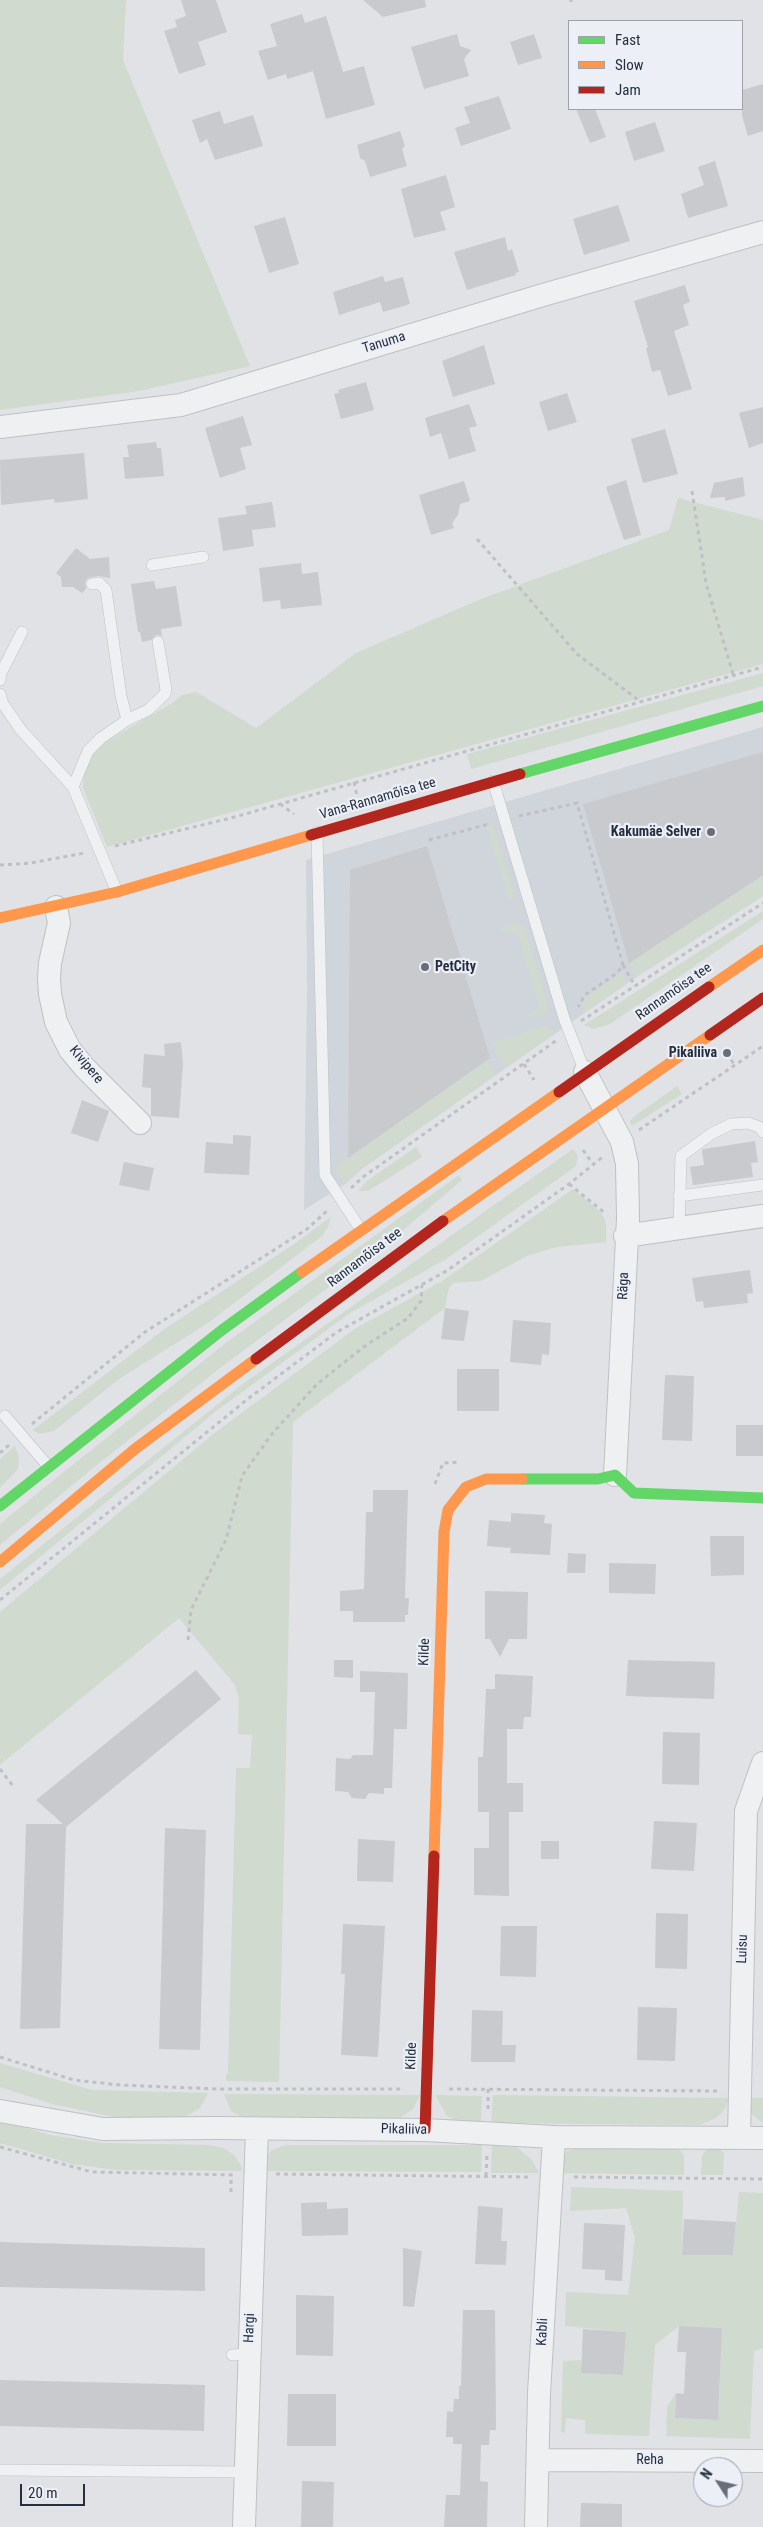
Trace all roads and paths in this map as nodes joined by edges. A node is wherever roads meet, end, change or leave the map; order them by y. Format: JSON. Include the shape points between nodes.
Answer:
{"nodes":[{"id":1,"x":763,"y":232,"type":"edge"},
{"id":2,"x":0,"y":427,"type":"edge"},
{"id":3,"x":692,"y":491,"type":"dead end"},
{"id":4,"x":477,"y":539,"type":"dead end"},
{"id":5,"x":203,"y":557,"type":"dead end"},
{"id":6,"x":152,"y":565,"type":"dead end"},
{"id":7,"x":92,"y":584,"type":"dead end"},
{"id":8,"x":22,"y":632,"type":"dead end"},
{"id":9,"x":158,"y":642,"type":"dead end"},
{"id":10,"x":763,"y":668,"type":"edge"},
{"id":11,"x":733,"y":674,"type":"junction"},
{"id":12,"x":0,"y":680,"type":"edge"},
{"id":13,"x":0,"y":694,"type":"edge"},
{"id":14,"x":641,"y":702,"type":"junction"},
{"id":15,"x":763,"y":706,"type":"edge"},
{"id":16,"x":127,"y":720,"type":"junction"},
{"id":17,"x":493,"y":781,"type":"junction"},
{"id":18,"x":73,"y":787,"type":"junction"},
{"id":19,"x":505,"y":820,"type":"junction"},
{"id":20,"x":317,"y":832,"type":"junction"},
{"id":21,"x":429,"y":840,"type":"dead end"},
{"id":22,"x":100,"y":850,"type":"junction"},
{"id":23,"x":0,"y":865,"type":"edge"},
{"id":24,"x":117,"y":892,"type":"junction"},
{"id":25,"x":763,"y":903,"type":"edge"},
{"id":26,"x":56,"y":907,"type":"junction"},
{"id":27,"x":0,"y":918,"type":"edge"},
{"id":28,"x":763,"y":950,"type":"edge"},
{"id":29,"x":623,"y":965,"type":"junction"},
{"id":30,"x":635,"y":986,"type":"junction"},
{"id":31,"x":763,"y":998,"type":"edge"},
{"id":32,"x":586,"y":1018,"type":"junction"},
{"id":33,"x":570,"y":1029,"type":"junction"},
{"id":34,"x":763,"y":1046,"type":"edge"},
{"id":35,"x":727,"y":1053,"type":"dead end"},
{"id":36,"x":524,"y":1064,"type":"junction"},
{"id":37,"x":735,"y":1066,"type":"junction"},
{"id":38,"x":585,"y":1072,"type":"junction"},
{"id":39,"x":534,"y":1079,"type":"dead end"},
{"id":40,"x":604,"y":1107,"type":"junction"},
{"id":41,"x":140,"y":1123,"type":"dead end"},
{"id":42,"x":763,"y":1132,"type":"edge"},
{"id":43,"x":632,"y":1135,"type":"dead end"},
{"id":44,"x":605,"y":1154,"type":"dead end"},
{"id":45,"x":763,"y":1185,"type":"edge"},
{"id":46,"x":679,"y":1196,"type":"junction"},
{"id":47,"x":340,"y":1198,"type":"junction"},
{"id":48,"x":763,"y":1216,"type":"edge"},
{"id":49,"x":679,"y":1228,"type":"junction"},
{"id":50,"x":360,"y":1230,"type":"junction"},
{"id":51,"x":625,"y":1236,"type":"junction"},
{"id":52,"x":422,"y":1284,"type":"junction"},
{"id":53,"x":5,"y":1416,"type":"dead end"},
{"id":54,"x":20,"y":1434,"type":"junction"},
{"id":55,"x":0,"y":1453,"type":"edge"},
{"id":56,"x":48,"y":1466,"type":"junction"},
{"id":57,"x":615,"y":1475,"type":"junction"},
{"id":58,"x":763,"y":1498,"type":"edge"},
{"id":59,"x":0,"y":1506,"type":"edge"},
{"id":60,"x":0,"y":1562,"type":"edge"},
{"id":61,"x":0,"y":1600,"type":"edge"},
{"id":62,"x":188,"y":1640,"type":"dead end"},
{"id":63,"x":763,"y":1764,"type":"edge"},
{"id":64,"x":0,"y":1769,"type":"edge"},
{"id":65,"x":13,"y":1786,"type":"dead end"},
{"id":66,"x":0,"y":2057,"type":"edge"},
{"id":67,"x":426,"y":2089,"type":"junction"},
{"id":68,"x":739,"y":2092,"type":"junction"},
{"id":69,"x":0,"y":2095,"type":"edge"},
{"id":70,"x":0,"y":2111,"type":"edge"},
{"id":71,"x":47,"y":2118,"type":"junction"},
{"id":72,"x":257,"y":2129,"type":"junction"},
{"id":73,"x":425,"y":2130,"type":"junction"},
{"id":74,"x":554,"y":2137,"type":"junction"},
{"id":75,"x":739,"y":2137,"type":"junction"},
{"id":76,"x":763,"y":2138,"type":"edge"},
{"id":77,"x":0,"y":2147,"type":"edge"},
{"id":78,"x":255,"y":2174,"type":"junction"},
{"id":79,"x":552,"y":2177,"type":"junction"},
{"id":80,"x":763,"y":2179,"type":"edge"},
{"id":81,"x":538,"y":2460,"type":"junction"},
{"id":82,"x":763,"y":2461,"type":"edge"},
{"id":83,"x":0,"y":2470,"type":"edge"},
{"id":84,"x":245,"y":2472,"type":"junction"},
{"id":85,"x":244,"y":2527,"type":"edge"},
{"id":86,"x":536,"y":2527,"type":"edge"}],
"edges":[{"from":1,"to":2,"type":"street","name":"Tanuma","via":[[180,405]]},
{"from":3,"to":11,"type":"path","via":[[706,583]]},
{"from":4,"to":14,"type":"path","via":[[577,654]]},
{"from":5,"to":6,"type":"lane"},
{"from":7,"to":16,"type":"lane","via":[[103,585],[106,590]]},
{"from":8,"to":12,"type":"lane"},
{"from":9,"to":16,"type":"lane","via":[[165,694],[148,710]]},
{"from":10,"to":11,"type":"path"},
{"from":11,"to":14,"type":"path"},
{"from":13,"to":18,"type":"lane","via":[[21,730]]},
{"from":14,"to":22,"type":"path","via":[[231,818]]},
{"from":15,"to":17,"type":"main road","name":"Vana-Rannamõisa tee"},
{"from":16,"to":18,"type":"lane","via":[[88,751]]},
{"from":17,"to":19,"type":"lane"},
{"from":17,"to":20,"type":"main road","name":"Vana-Rannamõisa tee"},
{"from":18,"to":22,"type":"lane"},
{"from":19,"to":21,"type":"path"},
{"from":19,"to":29,"type":"path","via":[[577,803]]},
{"from":19,"to":33,"type":"lane"},
{"from":20,"to":24,"type":"main road","name":"Vana-Rannamõisa tee"},
{"from":20,"to":47,"type":"lane","via":[[325,1175]]},
{"from":22,"to":23,"type":"path"},
{"from":22,"to":24,"type":"lane"},
{"from":24,"to":26,"type":"main road","name":"Vana-Rannamõisa tee"},
{"from":25,"to":30,"type":"path"},
{"from":26,"to":27,"type":"main road","name":"Vana-Rannamõisa tee"},
{"from":26,"to":41,"type":"street","name":"Kivipere","via":[[59,923],[49,979],[56,1022],[70,1050]]},
{"from":28,"to":38,"type":"main road","name":"Rannamõisa tee"},
{"from":29,"to":30,"type":"path"},
{"from":29,"to":32,"type":"path","via":[[585,995],[578,1009]]},
{"from":30,"to":32,"type":"path"},
{"from":31,"to":40,"type":"main road","name":"Rannamõisa tee"},
{"from":32,"to":33,"type":"path"},
{"from":33,"to":36,"type":"path"},
{"from":33,"to":38,"type":"lane"},
{"from":34,"to":37,"type":"path"},
{"from":35,"to":37,"type":"path"},
{"from":36,"to":39,"type":"path"},
{"from":36,"to":47,"type":"path","via":[[363,1177]]},
{"from":37,"to":43,"type":"path"},
{"from":38,"to":40,"type":"street","name":"Räga"},
{"from":38,"to":50,"type":"main road","name":"Rannamõisa tee"},
{"from":40,"to":51,"type":"street","name":"Räga","via":[[622,1142],[627,1164]]},
{"from":40,"to":60,"type":"main road","name":"Rannamõisa tee","via":[[398,1251],[135,1449]]},
{"from":42,"to":46,"type":"lane","via":[[748,1123],[732,1124],[693,1146],[680,1156]]},
{"from":44,"to":52,"type":"path","via":[[569,1184],[448,1270]]},
{"from":45,"to":46,"type":"lane"},
{"from":46,"to":49,"type":"lane"},
{"from":47,"to":50,"type":"lane"},
{"from":47,"to":54,"type":"path","via":[[308,1229],[145,1332]]},
{"from":48,"to":49,"type":"street"},
{"from":49,"to":51,"type":"street"},
{"from":50,"to":56,"type":"main road","name":"Rannamõisa tee","via":[[222,1330]]},
{"from":51,"to":57,"type":"street","name":"Räga"},
{"from":52,"to":61,"type":"path","via":[[336,1332],[256,1392]]},
{"from":52,"to":62,"type":"path","via":[[421,1302],[408,1318],[365,1346],[317,1384],[271,1435],[242,1476],[226,1540],[191,1610]]},
{"from":53,"to":54,"type":"lane"},
{"from":54,"to":55,"type":"path"},
{"from":54,"to":56,"type":"lane"},
{"from":56,"to":59,"type":"main road","name":"Rannamõisa tee"},
{"from":57,"to":58,"type":"main road","via":[[634,1493]]},
{"from":57,"to":67,"type":"main road","name":"Kilde","via":[[598,1479],[486,1479],[466,1487],[448,1510],[444,1532]]},
{"from":63,"to":68,"type":"street","name":"Luisu","via":[[746,1811]]},
{"from":64,"to":65,"type":"path"},
{"from":66,"to":67,"type":"path","via":[[74,2080],[120,2085],[218,2089]]},
{"from":67,"to":68,"type":"path"},
{"from":67,"to":73,"type":"main road","name":"Kilde"},
{"from":68,"to":75,"type":"street","name":"Luisu"},
{"from":69,"to":71,"type":"street","name":"Pikaliiva"},
{"from":70,"to":71,"type":"street","name":"Pikaliiva"},
{"from":71,"to":72,"type":"street","name":"Pikaliiva","via":[[103,2129]]},
{"from":72,"to":73,"type":"street","name":"Pikaliiva"},
{"from":72,"to":78,"type":"street","name":"Hargi"},
{"from":73,"to":74,"type":"street","name":"Pikaliiva"},
{"from":74,"to":75,"type":"street","name":"Pikaliiva"},
{"from":74,"to":79,"type":"street","name":"Kabli"},
{"from":75,"to":76,"type":"street","name":"Pikaliiva"},
{"from":77,"to":78,"type":"path","via":[[92,2172]]},
{"from":78,"to":79,"type":"path"},
{"from":78,"to":84,"type":"street","name":"Hargi","via":[[240,2354]]},
{"from":79,"to":80,"type":"path"},
{"from":79,"to":81,"type":"street","name":"Kabli"},
{"from":81,"to":82,"type":"street","name":"Reha"},
{"from":81,"to":86,"type":"street","name":"Kabli"},
{"from":83,"to":84,"type":"lane"},
{"from":84,"to":85,"type":"street","name":"Hargi"}]}
